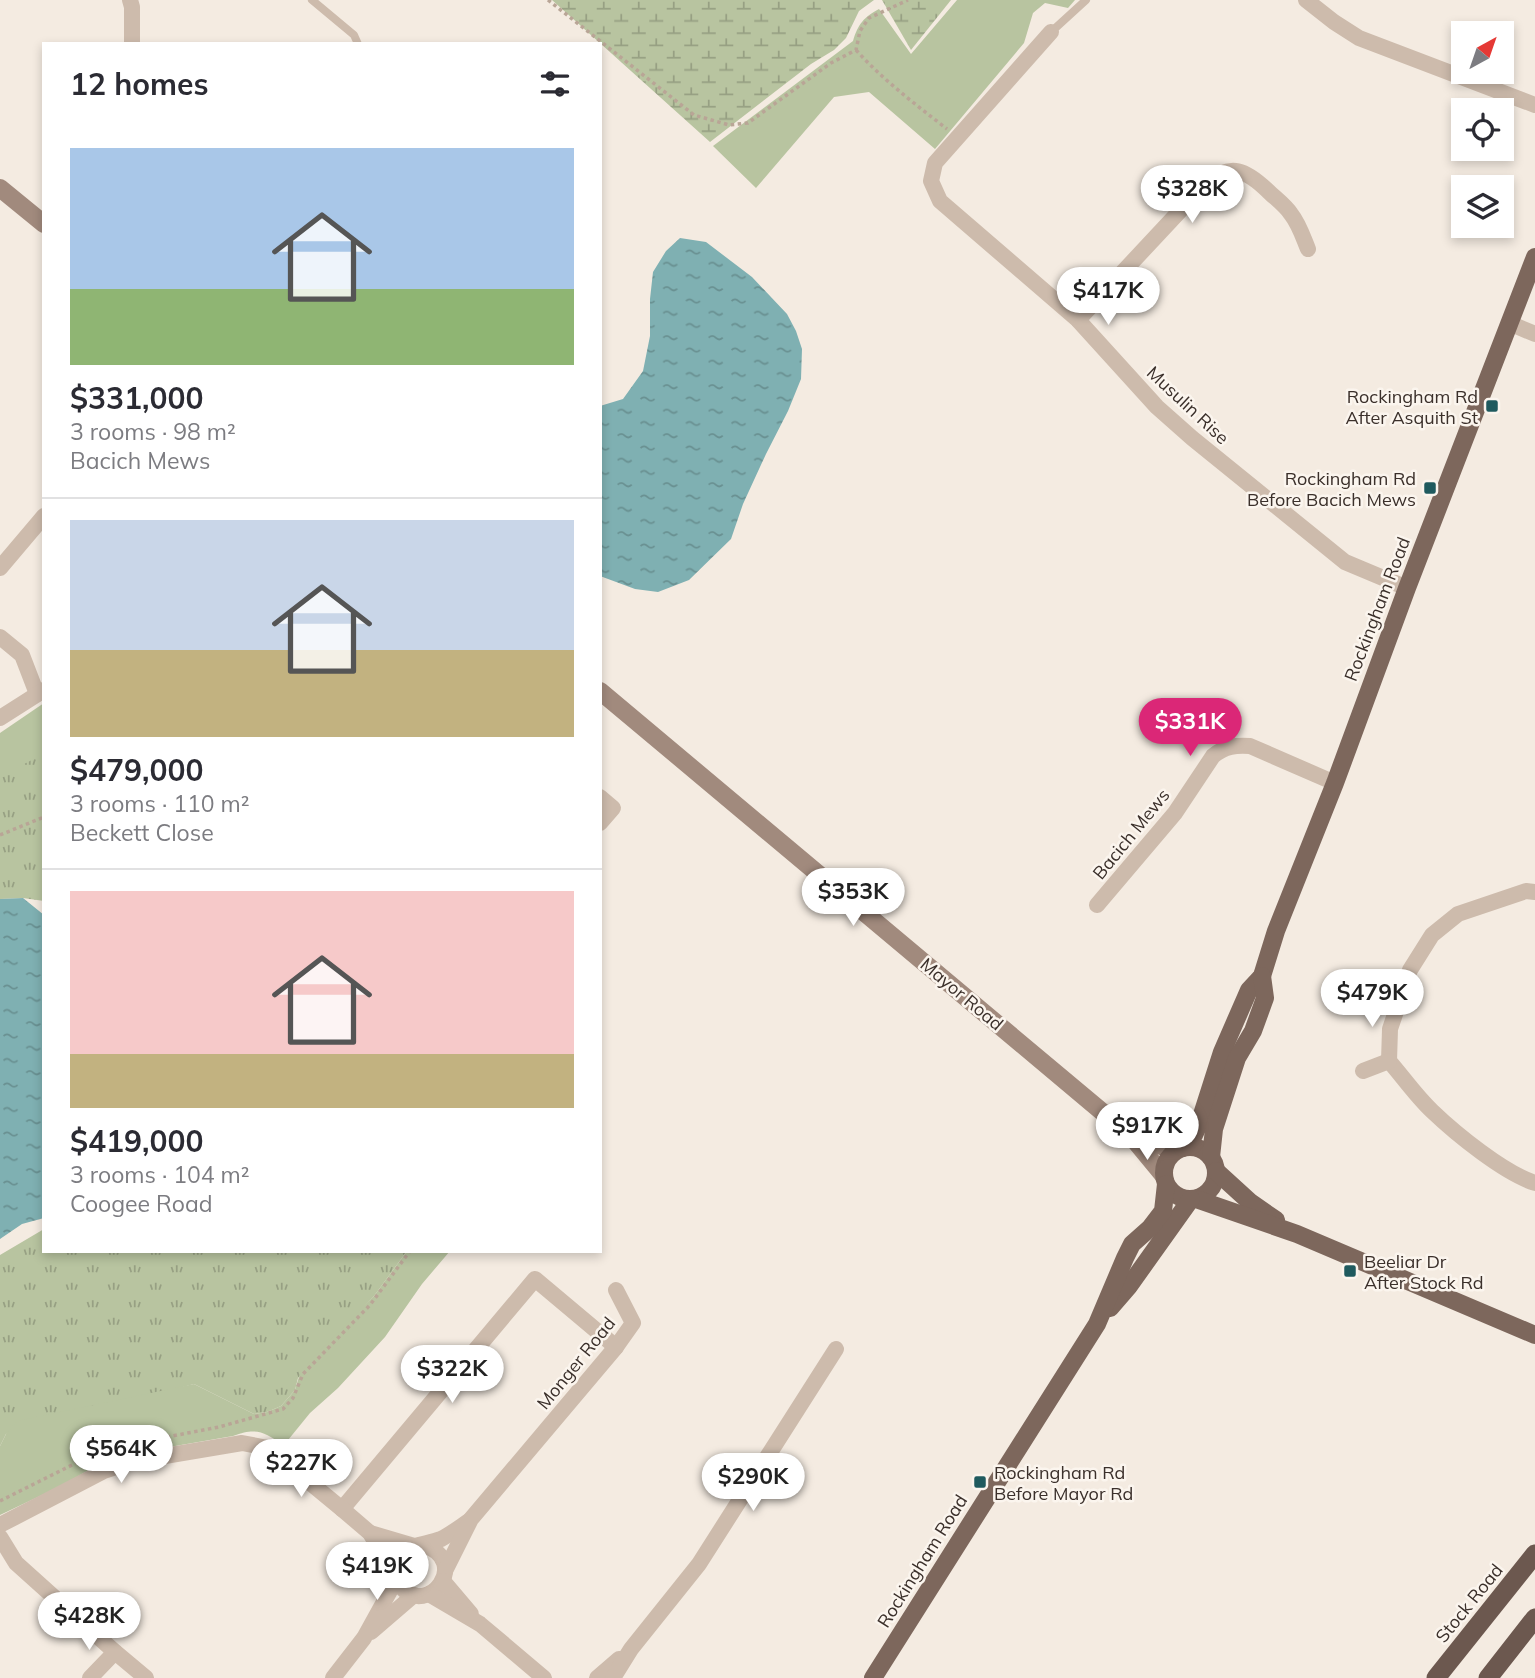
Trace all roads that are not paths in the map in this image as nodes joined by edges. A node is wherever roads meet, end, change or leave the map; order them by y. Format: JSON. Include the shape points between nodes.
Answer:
{"nodes":[{"id":1,"x":130,"y":0,"type":"edge"},
{"id":2,"x":312,"y":0,"type":"edge"},
{"id":3,"x":1086,"y":0,"type":"edge"},
{"id":4,"x":1306,"y":0,"type":"edge"},
{"id":5,"x":1051,"y":32,"type":"joint"},
{"id":6,"x":132,"y":42,"type":"edge"},
{"id":7,"x":357,"y":42,"type":"edge"},
{"id":8,"x":1535,"y":105,"type":"edge"},
{"id":9,"x":0,"y":188,"type":"edge"},
{"id":10,"x":42,"y":222,"type":"edge"},
{"id":11,"x":1308,"y":249,"type":"dead end"},
{"id":12,"x":1535,"y":257,"type":"edge"},
{"id":13,"x":1078,"y":320,"type":"junction"},
{"id":14,"x":1510,"y":323,"type":"junction"},
{"id":15,"x":1535,"y":334,"type":"edge"},
{"id":16,"x":42,"y":518,"type":"edge"},
{"id":17,"x":0,"y":568,"type":"edge"},
{"id":18,"x":1407,"y":588,"type":"junction"},
{"id":19,"x":0,"y":637,"type":"edge"},
{"id":20,"x":40,"y":692,"type":"edge"},
{"id":21,"x":602,"y":693,"type":"edge"},
{"id":22,"x":0,"y":719,"type":"edge"},
{"id":23,"x":1335,"y":783,"type":"junction"},
{"id":24,"x":602,"y":799,"type":"edge"},
{"id":25,"x":602,"y":821,"type":"edge"},
{"id":26,"x":1535,"y":892,"type":"edge"},
{"id":27,"x":1097,"y":905,"type":"dead end"},
{"id":28,"x":1262,"y":976,"type":"junction"},
{"id":29,"x":1389,"y":1061,"type":"junction"},
{"id":30,"x":1363,"y":1071,"type":"dead end"},
{"id":31,"x":1131,"y":1136,"type":"junction"},
{"id":32,"x":1179,"y":1149,"type":"junction"},
{"id":33,"x":1213,"y":1164,"type":"junction"},
{"id":34,"x":1165,"y":1180,"type":"junction"},
{"id":35,"x":1535,"y":1183,"type":"edge"},
{"id":36,"x":1194,"y":1199,"type":"junction"},
{"id":37,"x":1297,"y":1234,"type":"junction"},
{"id":38,"x":616,"y":1290,"type":"dead end"},
{"id":39,"x":1097,"y":1324,"type":"junction"},
{"id":40,"x":1535,"y":1335,"type":"edge"},
{"id":41,"x":616,"y":1347,"type":"junction"},
{"id":42,"x":836,"y":1349,"type":"dead end"},
{"id":43,"x":342,"y":1509,"type":"junction"},
{"id":44,"x":471,"y":1520,"type":"junction"},
{"id":45,"x":0,"y":1525,"type":"edge"},
{"id":46,"x":370,"y":1533,"type":"junction"},
{"id":47,"x":0,"y":1537,"type":"edge"},
{"id":48,"x":418,"y":1546,"type":"junction"},
{"id":49,"x":1535,"y":1554,"type":"edge"},
{"id":50,"x":395,"y":1576,"type":"junction"},
{"id":51,"x":444,"y":1576,"type":"junction"},
{"id":52,"x":421,"y":1595,"type":"junction"},
{"id":53,"x":1535,"y":1618,"type":"edge"},
{"id":54,"x":480,"y":1624,"type":"junction"},
{"id":55,"x":364,"y":1638,"type":"junction"},
{"id":56,"x":631,"y":1648,"type":"junction"},
{"id":57,"x":115,"y":1652,"type":"junction"},
{"id":58,"x":90,"y":1678,"type":"edge"},
{"id":59,"x":146,"y":1678,"type":"edge"},
{"id":60,"x":333,"y":1678,"type":"edge"},
{"id":61,"x":544,"y":1678,"type":"edge"},
{"id":62,"x":597,"y":1678,"type":"edge"},
{"id":63,"x":613,"y":1678,"type":"edge"},
{"id":64,"x":873,"y":1678,"type":"edge"},
{"id":65,"x":1436,"y":1678,"type":"edge"},
{"id":66,"x":1488,"y":1678,"type":"edge"}],
"edges":[{"from":1,"to":6,"type":"street"},
{"from":2,"to":7,"type":"lane"},
{"from":3,"to":5,"type":"lane","name":"Musulin Rise"},
{"from":4,"to":8,"type":"street","via":[[1359,37]]},
{"from":5,"to":13,"type":"street","name":"Musulin Rise","via":[[935,163],[931,181],[940,201]]},
{"from":9,"to":10,"type":"main road"},
{"from":11,"to":13,"type":"street","via":[[1291,213],[1252,177],[1229,170],[1216,174]]},
{"from":12,"to":14,"type":"main road","name":"Rockingham Road"},
{"from":13,"to":18,"type":"street","name":"Musulin Rise","via":[[1157,407],[1212,455],[1345,562]]},
{"from":14,"to":15,"type":"street"},
{"from":14,"to":18,"type":"main road","name":"Rockingham Road"},
{"from":16,"to":17,"type":"street"},
{"from":18,"to":23,"type":"main road","name":"Rockingham Road"},
{"from":19,"to":20,"type":"street","via":[[22,655]]},
{"from":20,"to":22,"type":"street"},
{"from":21,"to":31,"type":"main road","name":"Mayor Road"},
{"from":23,"to":27,"type":"street","name":"Bacich Mews","via":[[1250,746],[1221,750]]},
{"from":23,"to":28,"type":"main road","name":"Rockingham Road"},
{"from":24,"to":25,"type":"street","via":[[613,808]]},
{"from":26,"to":29,"type":"street","via":[[1525,891],[1458,914],[1432,935],[1410,970],[1391,1029]]},
{"from":28,"to":32,"type":"main road","name":"Rockingham Road","via":[[1249,990],[1222,1052],[1194,1135]]},
{"from":28,"to":33,"type":"main road","name":"Rockingham Road","via":[[1265,998],[1237,1058],[1214,1129]]},
{"from":29,"to":30,"type":"street"},
{"from":29,"to":35,"type":"street","via":[[1431,1110],[1485,1155]]},
{"from":31,"to":32,"type":"main road","name":"Mayor Road"},
{"from":31,"to":34,"type":"main road","name":"Mayor Road"},
{"from":32,"to":33,"type":"main road","via":[[1198,1148]]},
{"from":32,"to":34,"type":"main road","via":[[1166,1162]]},
{"from":33,"to":36,"type":"main road","via":[[1215,1180],[1205,1194]]},
{"from":33,"to":37,"type":"main road","via":[[1250,1202]]},
{"from":34,"to":36,"type":"main road","via":[[1178,1196]]},
{"from":34,"to":39,"type":"main road","name":"Rockingham Road","via":[[1163,1211],[1132,1244]]},
{"from":36,"to":37,"type":"main road"},
{"from":36,"to":39,"type":"main road","name":"Rockingham Road"},
{"from":37,"to":40,"type":"main road"},
{"from":38,"to":41,"type":"street","name":"Monger Road","via":[[633,1323]]},
{"from":39,"to":64,"type":"main road","name":"Rockingham Road"},
{"from":41,"to":43,"type":"street","via":[[535,1279]]},
{"from":41,"to":44,"type":"street","name":"Monger Road"},
{"from":42,"to":56,"type":"street","via":[[698,1564]]},
{"from":43,"to":45,"type":"street","via":[[268,1448],[242,1443],[124,1464]]},
{"from":43,"to":46,"type":"street"},
{"from":44,"to":48,"type":"street","name":"Monger Road","via":[[443,1538]]},
{"from":44,"to":51,"type":"street","name":"Monger Road"},
{"from":46,"to":48,"type":"street"},
{"from":46,"to":50,"type":"street"},
{"from":47,"to":57,"type":"street","via":[[16,1563]]},
{"from":48,"to":50,"type":"street","via":[[398,1556]]},
{"from":48,"to":51,"type":"street","via":[[439,1554]]},
{"from":49,"to":65,"type":"highway","name":"Stock Road"},
{"from":50,"to":52,"type":"street","via":[[406,1592]]},
{"from":50,"to":55,"type":"street"},
{"from":51,"to":52,"type":"street","via":[[438,1588]]},
{"from":51,"to":54,"type":"street"},
{"from":52,"to":54,"type":"street"},
{"from":52,"to":55,"type":"street"},
{"from":53,"to":66,"type":"highway"},
{"from":54,"to":61,"type":"street"},
{"from":55,"to":60,"type":"street"},
{"from":56,"to":62,"type":"street"},
{"from":56,"to":63,"type":"street"},
{"from":57,"to":58,"type":"street"},
{"from":57,"to":59,"type":"street"}]}
